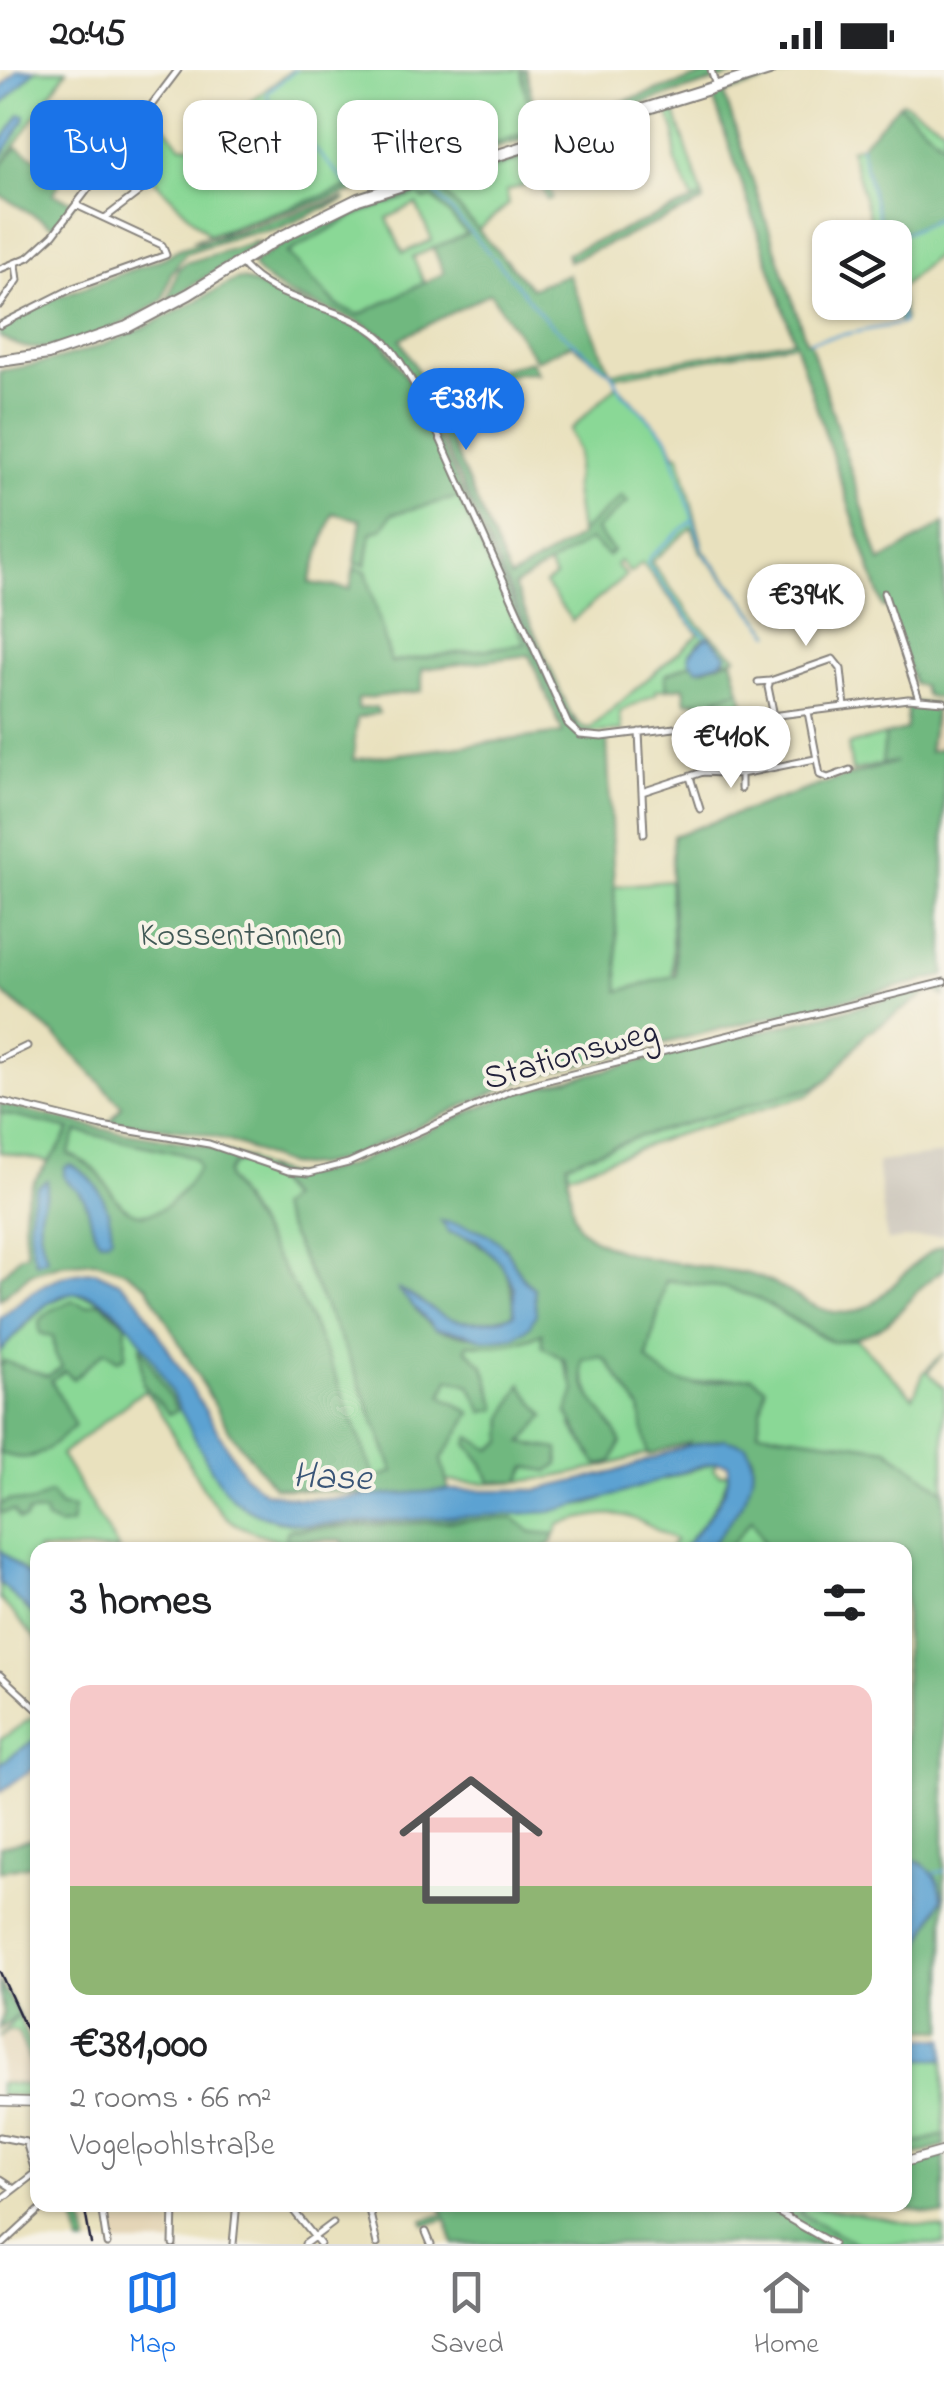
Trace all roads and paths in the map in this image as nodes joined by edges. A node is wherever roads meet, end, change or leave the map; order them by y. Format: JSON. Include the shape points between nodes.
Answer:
{"nodes":[{"id":1,"x":178,"y":70,"type":"edge"},
{"id":2,"x":711,"y":70,"type":"edge"},
{"id":3,"x":764,"y":71,"type":"edge"},
{"id":4,"x":716,"y":86,"type":"junction"},
{"id":5,"x":140,"y":190,"type":"edge"},
{"id":6,"x":76,"y":205,"type":"junction"},
{"id":7,"x":104,"y":218,"type":"junction"},
{"id":8,"x":240,"y":262,"type":"junction"},
{"id":9,"x":15,"y":264,"type":"junction"},
{"id":10,"x":0,"y":269,"type":"edge"},
{"id":11,"x":223,"y":272,"type":"junction"},
{"id":12,"x":250,"y":275,"type":"junction"},
{"id":13,"x":0,"y":306,"type":"edge"},
{"id":14,"x":0,"y":325,"type":"edge"},
{"id":15,"x":0,"y":361,"type":"edge"},
{"id":16,"x":884,"y":593,"type":"dead end"},
{"id":17,"x":831,"y":650,"type":"dead end"},
{"id":18,"x":832,"y":659,"type":"junction"},
{"id":19,"x":770,"y":681,"type":"junction"},
{"id":20,"x":758,"y":682,"type":"dead end"},
{"id":21,"x":920,"y":699,"type":"junction"},
{"id":22,"x":944,"y":702,"type":"edge"},
{"id":23,"x":845,"y":706,"type":"junction"},
{"id":24,"x":808,"y":712,"type":"junction"},
{"id":25,"x":774,"y":716,"type":"junction"},
{"id":26,"x":640,"y":732,"type":"junction"},
{"id":27,"x":815,"y":759,"type":"junction"},
{"id":28,"x":850,"y":770,"type":"dead end"},
{"id":29,"x":740,"y":774,"type":"junction"},
{"id":30,"x":690,"y":777,"type":"junction"},
{"id":31,"x":741,"y":789,"type":"dead end"},
{"id":32,"x":642,"y":792,"type":"junction"},
{"id":33,"x":700,"y":810,"type":"dead end"},
{"id":34,"x":644,"y":834,"type":"dead end"},
{"id":35,"x":944,"y":982,"type":"edge"},
{"id":36,"x":27,"y":1046,"type":"dead end"},
{"id":37,"x":0,"y":1059,"type":"edge"},
{"id":38,"x":0,"y":1101,"type":"edge"},
{"id":39,"x":0,"y":1675,"type":"edge"},
{"id":40,"x":6,"y":1681,"type":"junction"},
{"id":41,"x":0,"y":1687,"type":"edge"},
{"id":42,"x":30,"y":1703,"type":"edge"},
{"id":43,"x":0,"y":2100,"type":"edge"},
{"id":44,"x":30,"y":2102,"type":"edge"},
{"id":45,"x":0,"y":2137,"type":"edge"},
{"id":46,"x":944,"y":2151,"type":"edge"},
{"id":47,"x":30,"y":2156,"type":"edge"},
{"id":48,"x":912,"y":2160,"type":"edge"},
{"id":49,"x":30,"y":2177,"type":"edge"},
{"id":50,"x":0,"y":2180,"type":"edge"},
{"id":51,"x":14,"y":2189,"type":"junction"},
{"id":52,"x":0,"y":2200,"type":"edge"},
{"id":53,"x":38,"y":2212,"type":"edge"},
{"id":54,"x":102,"y":2212,"type":"edge"},
{"id":55,"x":174,"y":2212,"type":"edge"},
{"id":56,"x":236,"y":2212,"type":"dead end"},
{"id":57,"x":295,"y":2212,"type":"edge"},
{"id":58,"x":370,"y":2212,"type":"edge"},
{"id":59,"x":774,"y":2212,"type":"edge"},
{"id":60,"x":332,"y":2223,"type":"dead end"},
{"id":61,"x":426,"y":2232,"type":"dead end"},
{"id":62,"x":315,"y":2237,"type":"junction"},
{"id":63,"x":3,"y":2244,"type":"edge"},
{"id":64,"x":107,"y":2244,"type":"edge"},
{"id":65,"x":173,"y":2244,"type":"edge"},
{"id":66,"x":233,"y":2244,"type":"edge"},
{"id":67,"x":305,"y":2244,"type":"edge"},
{"id":68,"x":320,"y":2244,"type":"edge"},
{"id":69,"x":377,"y":2244,"type":"edge"},
{"id":70,"x":431,"y":2244,"type":"edge"},
{"id":71,"x":833,"y":2244,"type":"edge"}],
"edges":[{"from":1,"to":6,"type":"street"},
{"from":2,"to":4,"type":"street"},
{"from":3,"to":4,"type":"main road"},
{"from":4,"to":8,"type":"main road","via":[[358,199]]},
{"from":5,"to":7,"type":"street"},
{"from":6,"to":7,"type":"street"},
{"from":6,"to":9,"type":"street","via":[[40,249]]},
{"from":7,"to":14,"type":"street","via":[[162,246],[166,255],[74,288]]},
{"from":8,"to":11,"type":"main road"},
{"from":8,"to":12,"type":"street"},
{"from":9,"to":10,"type":"street"},
{"from":9,"to":13,"type":"street","via":[[18,280]]},
{"from":11,"to":12,"type":"street"},
{"from":11,"to":15,"type":"main road","via":[[106,337]]},
{"from":12,"to":26,"type":"street","via":[[370,330],[393,352],[421,396],[568,724],[586,737]]},
{"from":16,"to":21,"type":"street"},
{"from":17,"to":18,"type":"street"},
{"from":18,"to":19,"type":"street"},
{"from":18,"to":23,"type":"street","via":[[841,669]]},
{"from":19,"to":20,"type":"street"},
{"from":19,"to":25,"type":"street"},
{"from":21,"to":22,"type":"street"},
{"from":21,"to":23,"type":"street"},
{"from":23,"to":24,"type":"street"},
{"from":24,"to":25,"type":"street"},
{"from":24,"to":27,"type":"street"},
{"from":25,"to":26,"type":"street"},
{"from":26,"to":32,"type":"street"},
{"from":27,"to":28,"type":"street","via":[[824,778]]},
{"from":27,"to":29,"type":"street"},
{"from":29,"to":30,"type":"street"},
{"from":29,"to":31,"type":"street"},
{"from":30,"to":32,"type":"street"},
{"from":30,"to":33,"type":"street"},
{"from":32,"to":34,"type":"street"},
{"from":35,"to":38,"type":"street","name":"Stationsweg","via":[[510,1091],[320,1171],[288,1171],[208,1144]]},
{"from":36,"to":37,"type":"street"},
{"from":39,"to":40,"type":"street"},
{"from":40,"to":41,"type":"street"},
{"from":40,"to":42,"type":"street"},
{"from":43,"to":44,"type":"street"},
{"from":45,"to":47,"type":"street","via":[[26,2142]]},
{"from":46,"to":48,"type":"street"},
{"from":49,"to":51,"type":"street"},
{"from":50,"to":51,"type":"street"},
{"from":51,"to":52,"type":"street"},
{"from":53,"to":63,"type":"street"},
{"from":54,"to":64,"type":"street"},
{"from":55,"to":65,"type":"street"},
{"from":56,"to":66,"type":"street"},
{"from":57,"to":62,"type":"street"},
{"from":58,"to":69,"type":"street"},
{"from":59,"to":71,"type":"street"},
{"from":60,"to":62,"type":"street"},
{"from":61,"to":70,"type":"street"},
{"from":62,"to":67,"type":"street"},
{"from":62,"to":68,"type":"street"}]}
